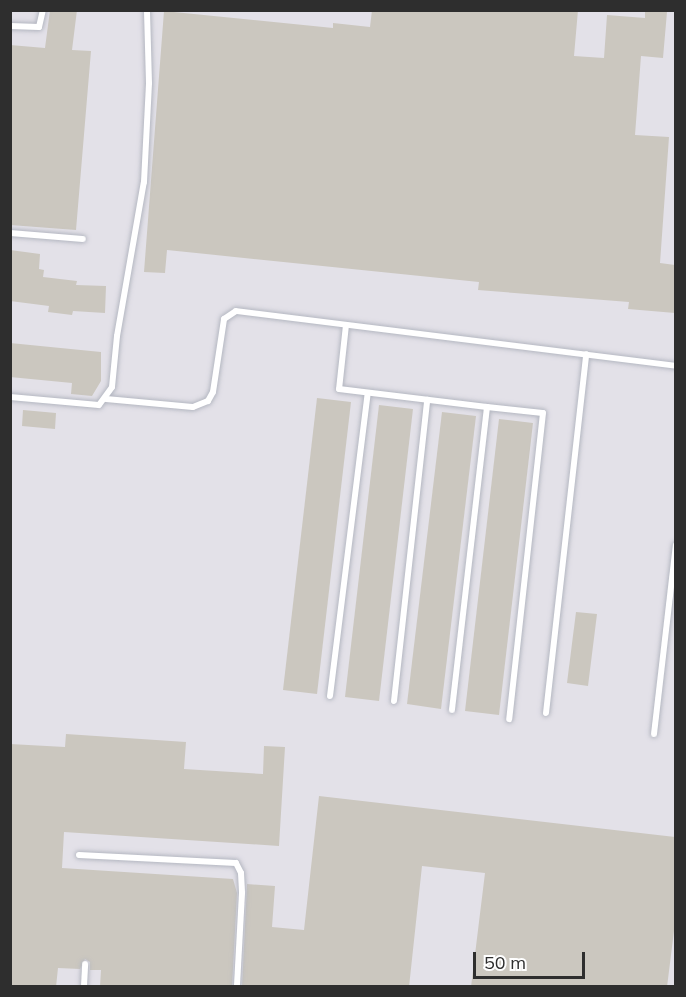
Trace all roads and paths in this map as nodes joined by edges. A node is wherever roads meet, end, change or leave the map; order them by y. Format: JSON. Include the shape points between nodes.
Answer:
{"nodes":[{"id":1,"x":43,"y":10,"type":"edge"},
{"id":2,"x":147,"y":10,"type":"edge"},
{"id":3,"x":10,"y":26,"type":"edge"},
{"id":4,"x":10,"y":233,"type":"edge"},
{"id":5,"x":83,"y":239,"type":"dead end"},
{"id":6,"x":346,"y":325,"type":"junction"},
{"id":7,"x":586,"y":354,"type":"junction"},
{"id":8,"x":675,"y":366,"type":"edge"},
{"id":9,"x":368,"y":393,"type":"junction"},
{"id":10,"x":10,"y":397,"type":"edge"},
{"id":11,"x":106,"y":399,"type":"junction"},
{"id":12,"x":427,"y":399,"type":"junction"},
{"id":13,"x":487,"y":407,"type":"junction"},
{"id":14,"x":675,"y":545,"type":"edge"},
{"id":15,"x":330,"y":696,"type":"dead end"},
{"id":16,"x":394,"y":701,"type":"dead end"},
{"id":17,"x":452,"y":710,"type":"dead end"},
{"id":18,"x":546,"y":713,"type":"dead end"},
{"id":19,"x":509,"y":719,"type":"dead end"},
{"id":20,"x":654,"y":734,"type":"dead end"},
{"id":21,"x":79,"y":855,"type":"dead end"},
{"id":22,"x":85,"y":964,"type":"dead end"},
{"id":23,"x":84,"y":987,"type":"edge"},
{"id":24,"x":237,"y":987,"type":"edge"}],
"edges":[{"from":1,"to":3,"type":"lane","via":[[39,27]]},
{"from":2,"to":11,"type":"lane","via":[[149,83],[144,182],[112,387]]},
{"from":4,"to":5,"type":"lane"},
{"from":6,"to":7,"type":"lane"},
{"from":6,"to":9,"type":"lane","via":[[339,389]]},
{"from":6,"to":11,"type":"lane","via":[[228,313],[208,401],[193,407]]},
{"from":7,"to":8,"type":"lane"},
{"from":7,"to":18,"type":"lane"},
{"from":9,"to":12,"type":"lane"},
{"from":9,"to":15,"type":"lane"},
{"from":10,"to":11,"type":"lane","via":[[99,405]]},
{"from":12,"to":13,"type":"lane"},
{"from":12,"to":16,"type":"lane"},
{"from":13,"to":17,"type":"lane"},
{"from":13,"to":19,"type":"lane","via":[[543,413]]},
{"from":14,"to":20,"type":"lane"},
{"from":21,"to":24,"type":"lane","via":[[236,863],[242,893]]},
{"from":22,"to":23,"type":"lane"}]}
